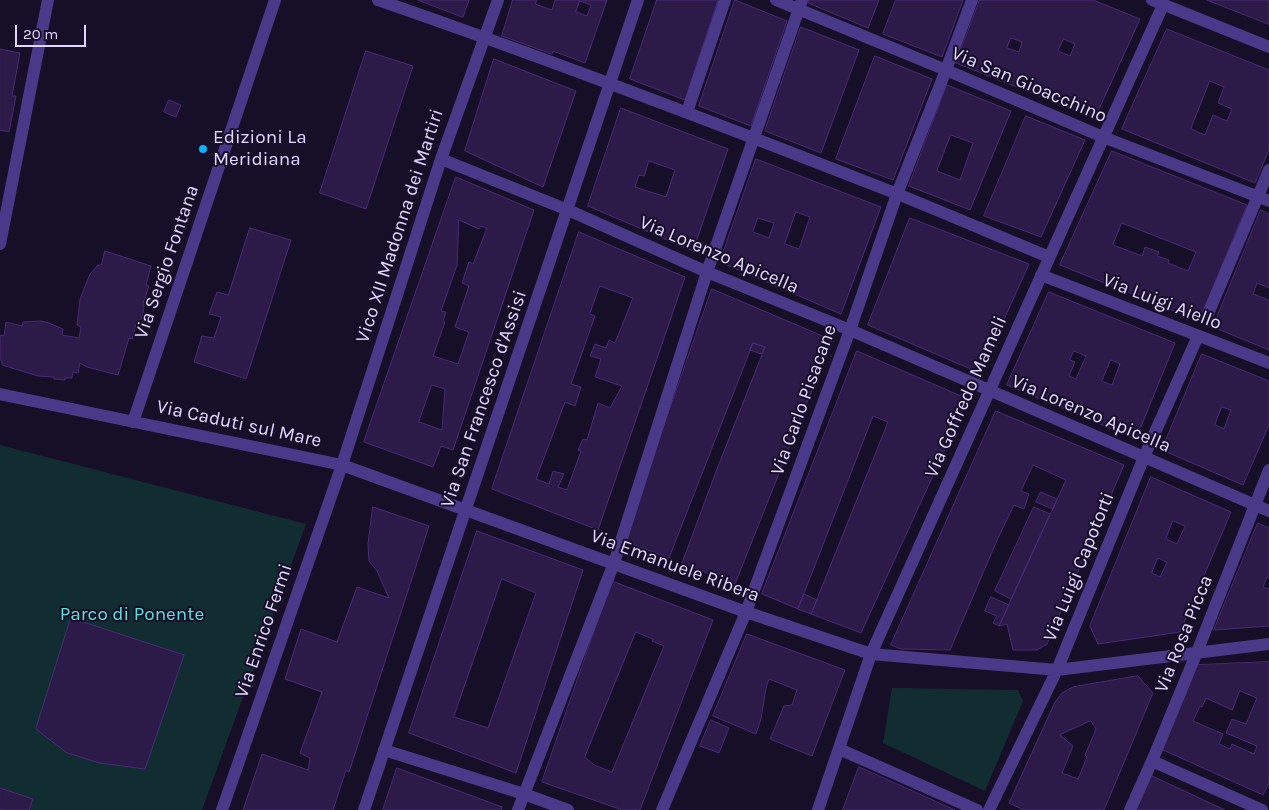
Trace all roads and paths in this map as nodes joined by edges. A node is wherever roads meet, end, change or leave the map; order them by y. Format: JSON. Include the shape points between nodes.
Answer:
{"nodes":[{"id":1,"x":48,"y":0,"type":"edge"},
{"id":2,"x":275,"y":0,"type":"edge"},
{"id":3,"x":378,"y":0,"type":"edge"},
{"id":4,"x":498,"y":0,"type":"edge"},
{"id":5,"x":638,"y":0,"type":"edge"},
{"id":6,"x":725,"y":0,"type":"edge"},
{"id":7,"x":776,"y":0,"type":"edge"},
{"id":8,"x":972,"y":0,"type":"edge"},
{"id":9,"x":1158,"y":2,"type":"edge"},
{"id":10,"x":801,"y":5,"type":"edge"},
{"id":11,"x":485,"y":37,"type":"junction"},
{"id":12,"x":1269,"y":48,"type":"edge"},
{"id":13,"x":946,"y":70,"type":"junction"},
{"id":14,"x":610,"y":84,"type":"junction"},
{"id":15,"x":687,"y":112,"type":"junction"},
{"id":16,"x":1104,"y":137,"type":"junction"},
{"id":17,"x":754,"y":139,"type":"junction"},
{"id":18,"x":441,"y":159,"type":"junction"},
{"id":19,"x":1269,"y":170,"type":"edge"},
{"id":20,"x":897,"y":194,"type":"junction"},
{"id":21,"x":1264,"y":198,"type":"edge"},
{"id":22,"x":568,"y":210,"type":"junction"},
{"id":23,"x":0,"y":244,"type":"edge"},
{"id":24,"x":1049,"y":257,"type":"junction"},
{"id":25,"x":707,"y":272,"type":"junction"},
{"id":26,"x":1041,"y":275,"type":"junction"},
{"id":27,"x":1208,"y":314,"type":"dead end"},
{"id":28,"x":850,"y":330,"type":"junction"},
{"id":29,"x":1198,"y":336,"type":"junction"},
{"id":30,"x":1269,"y":363,"type":"edge"},
{"id":31,"x":989,"y":391,"type":"junction"},
{"id":32,"x":0,"y":394,"type":"edge"},
{"id":33,"x":133,"y":422,"type":"junction"},
{"id":34,"x":1144,"y":457,"type":"junction"},
{"id":35,"x":342,"y":465,"type":"junction"},
{"id":36,"x":1269,"y":470,"type":"edge"},
{"id":37,"x":1254,"y":505,"type":"junction"},
{"id":38,"x":466,"y":510,"type":"junction"},
{"id":39,"x":1269,"y":511,"type":"edge"},
{"id":40,"x":614,"y":563,"type":"junction"},
{"id":41,"x":746,"y":612,"type":"junction"},
{"id":42,"x":1269,"y":644,"type":"edge"},
{"id":43,"x":1197,"y":652,"type":"junction"},
{"id":44,"x":871,"y":654,"type":"junction"},
{"id":45,"x":1057,"y":670,"type":"junction"},
{"id":46,"x":839,"y":749,"type":"junction"},
{"id":47,"x":384,"y":750,"type":"junction"},
{"id":48,"x":1152,"y":761,"type":"junction"},
{"id":49,"x":524,"y":794,"type":"junction"},
{"id":50,"x":222,"y":810,"type":"edge"},
{"id":51,"x":364,"y":810,"type":"edge"},
{"id":52,"x":518,"y":810,"type":"edge"},
{"id":53,"x":568,"y":810,"type":"edge"},
{"id":54,"x":662,"y":810,"type":"edge"},
{"id":55,"x":818,"y":810,"type":"edge"},
{"id":56,"x":977,"y":810,"type":"edge"},
{"id":57,"x":989,"y":810,"type":"edge"},
{"id":58,"x":1130,"y":810,"type":"edge"},
{"id":59,"x":1262,"y":810,"type":"edge"}],
"edges":[{"from":1,"to":23,"type":"street"},
{"from":2,"to":33,"type":"street","name":"Via Sergio Fontana"},
{"from":3,"to":11,"type":"street"},
{"from":4,"to":11,"type":"street","name":"Vico XII Madonna dei Martiri"},
{"from":5,"to":14,"type":"street","name":"Via San Francesco d'Assisi"},
{"from":6,"to":15,"type":"street"},
{"from":7,"to":10,"type":"street","name":"Via San Gioacchino"},
{"from":8,"to":13,"type":"street","name":"Via Carlo Pisacane"},
{"from":9,"to":12,"type":"street"},
{"from":9,"to":16,"type":"street","name":"Via Goffredo Mameli"},
{"from":10,"to":13,"type":"street","name":"Via San Gioacchino"},
{"from":10,"to":17,"type":"street"},
{"from":11,"to":14,"type":"street"},
{"from":11,"to":18,"type":"street","name":"Vico XII Madonna dei Martiri"},
{"from":13,"to":16,"type":"street","name":"Via San Gioacchino"},
{"from":13,"to":20,"type":"street","name":"Via Carlo Pisacane"},
{"from":14,"to":15,"type":"street"},
{"from":14,"to":22,"type":"street","name":"Via San Francesco d'Assisi"},
{"from":15,"to":17,"type":"street"},
{"from":16,"to":21,"type":"street","name":"Via San Gioacchino"},
{"from":16,"to":24,"type":"street","name":"Via Goffredo Mameli"},
{"from":17,"to":20,"type":"street"},
{"from":17,"to":25,"type":"street"},
{"from":18,"to":22,"type":"street","name":"Via Lorenzo Apicella"},
{"from":18,"to":35,"type":"street","name":"Vico XII Madonna dei Martiri"},
{"from":19,"to":21,"type":"street"},
{"from":20,"to":24,"type":"street"},
{"from":20,"to":28,"type":"street","name":"Via Carlo Pisacane"},
{"from":21,"to":27,"type":"street"},
{"from":22,"to":25,"type":"street","name":"Via Lorenzo Apicella"},
{"from":22,"to":38,"type":"street","name":"Via San Francesco d'Assisi"},
{"from":24,"to":26,"type":"street","name":"Via Goffredo Mameli"},
{"from":25,"to":28,"type":"street","name":"Via Lorenzo Apicella"},
{"from":25,"to":40,"type":"street"},
{"from":26,"to":29,"type":"street","name":"Via Luigi Aiello"},
{"from":26,"to":31,"type":"street","name":"Via Goffredo Mameli"},
{"from":28,"to":31,"type":"street","name":"Via Lorenzo Apicella"},
{"from":28,"to":41,"type":"street","name":"Via Carlo Pisacane"},
{"from":29,"to":30,"type":"street","name":"Via Luigi Aiello"},
{"from":29,"to":34,"type":"street","name":"Via Luigi Capotorti"},
{"from":31,"to":34,"type":"street","name":"Via Lorenzo Apicella"},
{"from":31,"to":44,"type":"street","name":"Via Goffredo Mameli"},
{"from":32,"to":33,"type":"street","name":"Via Caduti sul Mare"},
{"from":33,"to":35,"type":"street","name":"Via Caduti sul Mare"},
{"from":34,"to":37,"type":"street","name":"Via Lorenzo Apicella"},
{"from":34,"to":45,"type":"street","name":"Via Luigi Capotorti"},
{"from":35,"to":38,"type":"street","name":"Via Caduti sul Mare"},
{"from":35,"to":50,"type":"street","name":"Via Enrico Fermi"},
{"from":36,"to":37,"type":"street","name":"Via Rosa Picca"},
{"from":37,"to":39,"type":"street","name":"Via Lorenzo Apicella"},
{"from":37,"to":43,"type":"street","name":"Via Rosa Picca"},
{"from":38,"to":40,"type":"street","name":"Via Emanuele Ribera"},
{"from":38,"to":47,"type":"street","name":"Via San Francesco d'Assisi"},
{"from":40,"to":41,"type":"street","name":"Via Emanuele Ribera"},
{"from":40,"to":49,"type":"street"},
{"from":41,"to":44,"type":"street","name":"Via Emanuele Ribera"},
{"from":41,"to":54,"type":"street","name":"Via Carlo Pisacane"},
{"from":42,"to":43,"type":"street","name":"Via Emanuele Ribera"},
{"from":43,"to":45,"type":"street","name":"Via Emanuele Ribera"},
{"from":43,"to":48,"type":"street","name":"Via Rosa Picca"},
{"from":44,"to":45,"type":"street","name":"Via Emanuele Ribera"},
{"from":44,"to":46,"type":"street","name":"Via Goffredo Mameli"},
{"from":45,"to":57,"type":"street","name":"Via Luigi Capotorti"},
{"from":46,"to":55,"type":"street","name":"Via Goffredo Mameli"},
{"from":46,"to":56,"type":"street"},
{"from":47,"to":49,"type":"street"},
{"from":47,"to":51,"type":"street","name":"Via San Francesco d'Assisi"},
{"from":48,"to":58,"type":"street","name":"Via Rosa Picca"},
{"from":48,"to":59,"type":"street"},
{"from":49,"to":52,"type":"street"},
{"from":49,"to":53,"type":"street"}]}
